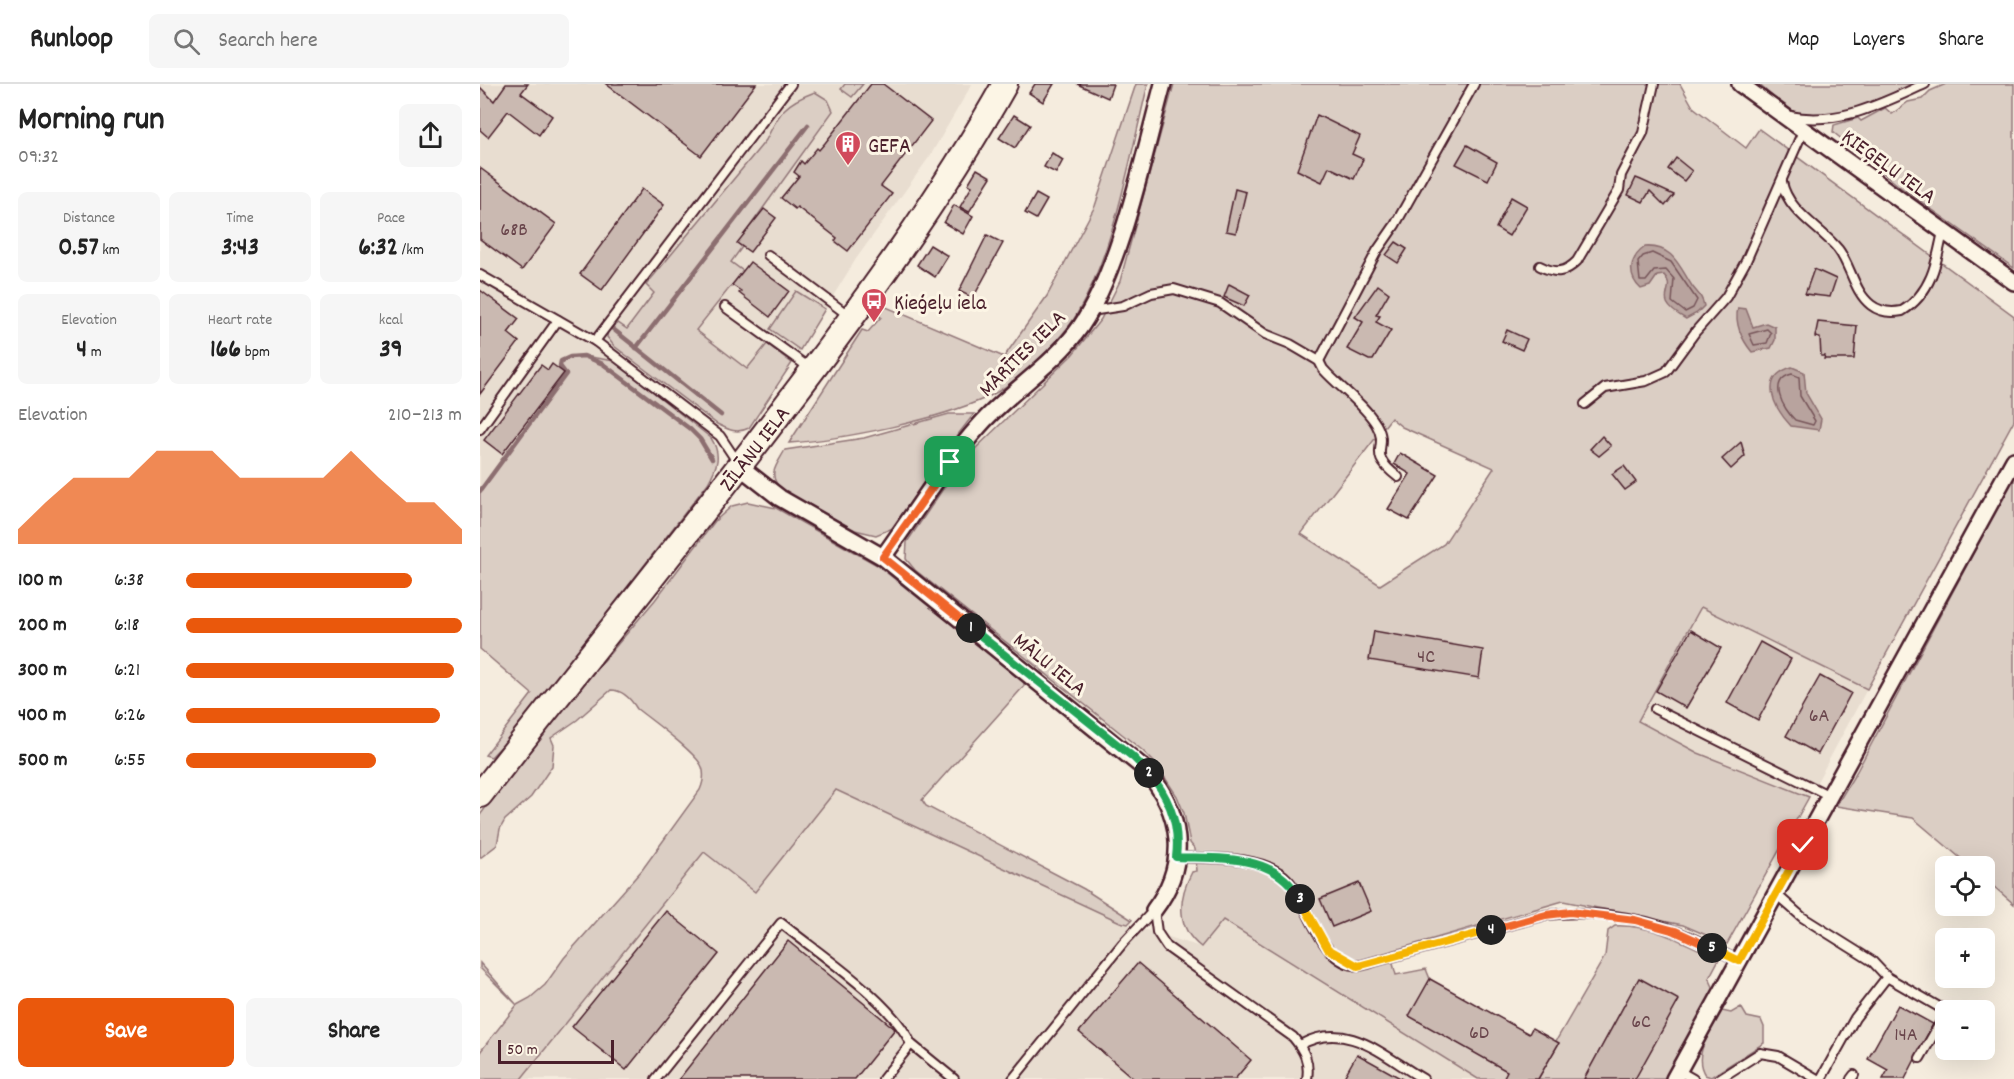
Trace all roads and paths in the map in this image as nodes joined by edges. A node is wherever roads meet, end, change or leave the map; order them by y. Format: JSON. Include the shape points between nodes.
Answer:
{"nodes":[{"id":1,"x":791,"y":84,"type":"edge"},
{"id":2,"x":1005,"y":84,"type":"edge"},
{"id":3,"x":1162,"y":84,"type":"edge"},
{"id":4,"x":1474,"y":84,"type":"edge"},
{"id":5,"x":1654,"y":84,"type":"edge"},
{"id":6,"x":1740,"y":84,"type":"edge"},
{"id":7,"x":1924,"y":84,"type":"edge"},
{"id":8,"x":1777,"y":112,"type":"junction"},
{"id":9,"x":1803,"y":131,"type":"junction"},
{"id":10,"x":1782,"y":182,"type":"junction"},
{"id":11,"x":1943,"y":231,"type":"junction"},
{"id":12,"x":768,"y":255,"type":"dead end"},
{"id":13,"x":1540,"y":266,"type":"dead end"},
{"id":14,"x":480,"y":275,"type":"edge"},
{"id":15,"x":2014,"y":282,"type":"edge"},
{"id":16,"x":725,"y":307,"type":"dead end"},
{"id":17,"x":1090,"y":311,"type":"junction"},
{"id":18,"x":852,"y":318,"type":"junction"},
{"id":19,"x":558,"y":320,"type":"junction"},
{"id":20,"x":596,"y":340,"type":"junction"},
{"id":21,"x":1319,"y":361,"type":"junction"},
{"id":22,"x":813,"y":370,"type":"junction"},
{"id":23,"x":1585,"y":404,"type":"dead end"},
{"id":24,"x":480,"y":429,"type":"edge"},
{"id":25,"x":2014,"y":460,"type":"edge"},
{"id":26,"x":739,"y":466,"type":"junction"},
{"id":27,"x":1398,"y":477,"type":"dead end"},
{"id":28,"x":883,"y":557,"type":"junction"},
{"id":29,"x":1655,"y":709,"type":"dead end"},
{"id":30,"x":480,"y":795,"type":"edge"},
{"id":31,"x":1830,"y":796,"type":"junction"},
{"id":32,"x":1176,"y":857,"type":"junction"},
{"id":33,"x":1776,"y":894,"type":"junction"},
{"id":34,"x":1154,"y":910,"type":"junction"},
{"id":35,"x":1739,"y":961,"type":"junction"},
{"id":36,"x":1887,"y":977,"type":"junction"},
{"id":37,"x":1935,"y":1005,"type":"edge"},
{"id":38,"x":1935,"y":1031,"type":"edge"},
{"id":39,"x":911,"y":1044,"type":"junction"},
{"id":40,"x":1300,"y":1046,"type":"junction"},
{"id":41,"x":1920,"y":1058,"type":"dead end"},
{"id":42,"x":1676,"y":1075,"type":"edge"},
{"id":43,"x":656,"y":1079,"type":"edge"},
{"id":44,"x":883,"y":1079,"type":"edge"},
{"id":45,"x":954,"y":1079,"type":"edge"},
{"id":46,"x":1013,"y":1079,"type":"edge"},
{"id":47,"x":1307,"y":1079,"type":"edge"},
{"id":48,"x":1423,"y":1079,"type":"edge"},
{"id":49,"x":1693,"y":1079,"type":"edge"},
{"id":50,"x":1719,"y":1079,"type":"edge"},
{"id":51,"x":1819,"y":1079,"type":"edge"}],
"edges":[{"from":1,"to":20,"type":"lane"},
{"from":2,"to":18,"type":"highway","name":"ZĪLĀNU IELA","via":[[948,180]]},
{"from":3,"to":17,"type":"street","name":"MĀRĪTES IELA","via":[[1115,253]]},
{"from":4,"to":21,"type":"lane","via":[[1377,251]]},
{"from":5,"to":13,"type":"lane","via":[[1643,133],[1622,175],[1619,190],[1577,261],[1561,272]]},
{"from":6,"to":8,"type":"street","name":"ĶIEĢEĻU IELA"},
{"from":7,"to":8,"type":"lane","via":[[1862,113],[1838,118],[1813,120]]},
{"from":8,"to":9,"type":"street","name":"ĶIEĢEĻU IELA"},
{"from":9,"to":10,"type":"lane"},
{"from":9,"to":11,"type":"street","name":"ĶIEĢEĻU IELA"},
{"from":10,"to":11,"type":"lane","via":[[1788,199],[1843,255],[1867,302],[1882,311],[1902,311],[1922,294],[1933,273]]},
{"from":10,"to":23,"type":"lane","via":[[1726,297],[1666,372],[1646,381],[1605,388]]},
{"from":11,"to":15,"type":"street","name":"ĶIEĢEĻU IELA"},
{"from":12,"to":18,"type":"lane"},
{"from":14,"to":19,"type":"lane"},
{"from":16,"to":22,"type":"lane"},
{"from":17,"to":21,"type":"lane","via":[[1123,306],[1151,293],[1174,289],[1220,303],[1265,334]]},
{"from":17,"to":28,"type":"street","name":"MĀRĪTES IELA","via":[[1058,352],[966,441]]},
{"from":18,"to":22,"type":"highway","name":"ZĪLĀNU IELA"},
{"from":19,"to":20,"type":"lane"},
{"from":19,"to":24,"type":"lane"},
{"from":20,"to":26,"type":"lane","via":[[720,436]]},
{"from":21,"to":27,"type":"lane","via":[[1374,422],[1381,439],[1382,465]]},
{"from":22,"to":26,"type":"highway","name":"ZĪLĀNU IELA"},
{"from":25,"to":31,"type":"street"},
{"from":26,"to":28,"type":"street","name":"MĀLU IELA","via":[[780,498]]},
{"from":26,"to":30,"type":"highway","name":"ZĪLĀNU IELA"},
{"from":28,"to":32,"type":"street","name":"MĀLU IELA","via":[[1145,769],[1172,810],[1178,844]]},
{"from":29,"to":31,"type":"lane"},
{"from":31,"to":33,"type":"street"},
{"from":32,"to":34,"type":"street","name":"MĀLU IELA","via":[[1169,886]]},
{"from":32,"to":35,"type":"lane","via":[[1247,862],[1284,876],[1323,943],[1353,965],[1570,912],[1635,920],[1675,931]]},
{"from":33,"to":35,"type":"street"},
{"from":33,"to":36,"type":"lane","via":[[1802,917],[1872,962]]},
{"from":34,"to":40,"type":"lane","via":[[1157,932],[1167,947],[1283,1028]]},
{"from":34,"to":46,"type":"lane"},
{"from":35,"to":42,"type":"street"},
{"from":36,"to":37,"type":"lane"},
{"from":36,"to":51,"type":"lane","via":[[1855,1018]]},
{"from":38,"to":41,"type":"lane"},
{"from":39,"to":43,"type":"lane","via":[[885,1006],[781,923]]},
{"from":39,"to":44,"type":"lane"},
{"from":39,"to":45,"type":"lane"},
{"from":40,"to":47,"type":"lane","via":[[1307,1062]]},
{"from":40,"to":48,"type":"lane","via":[[1325,1034],[1352,1038]]},
{"from":42,"to":49,"type":"lane"},
{"from":50,"to":51,"type":"lane","via":[[1752,1057],[1769,1053]]}]}
